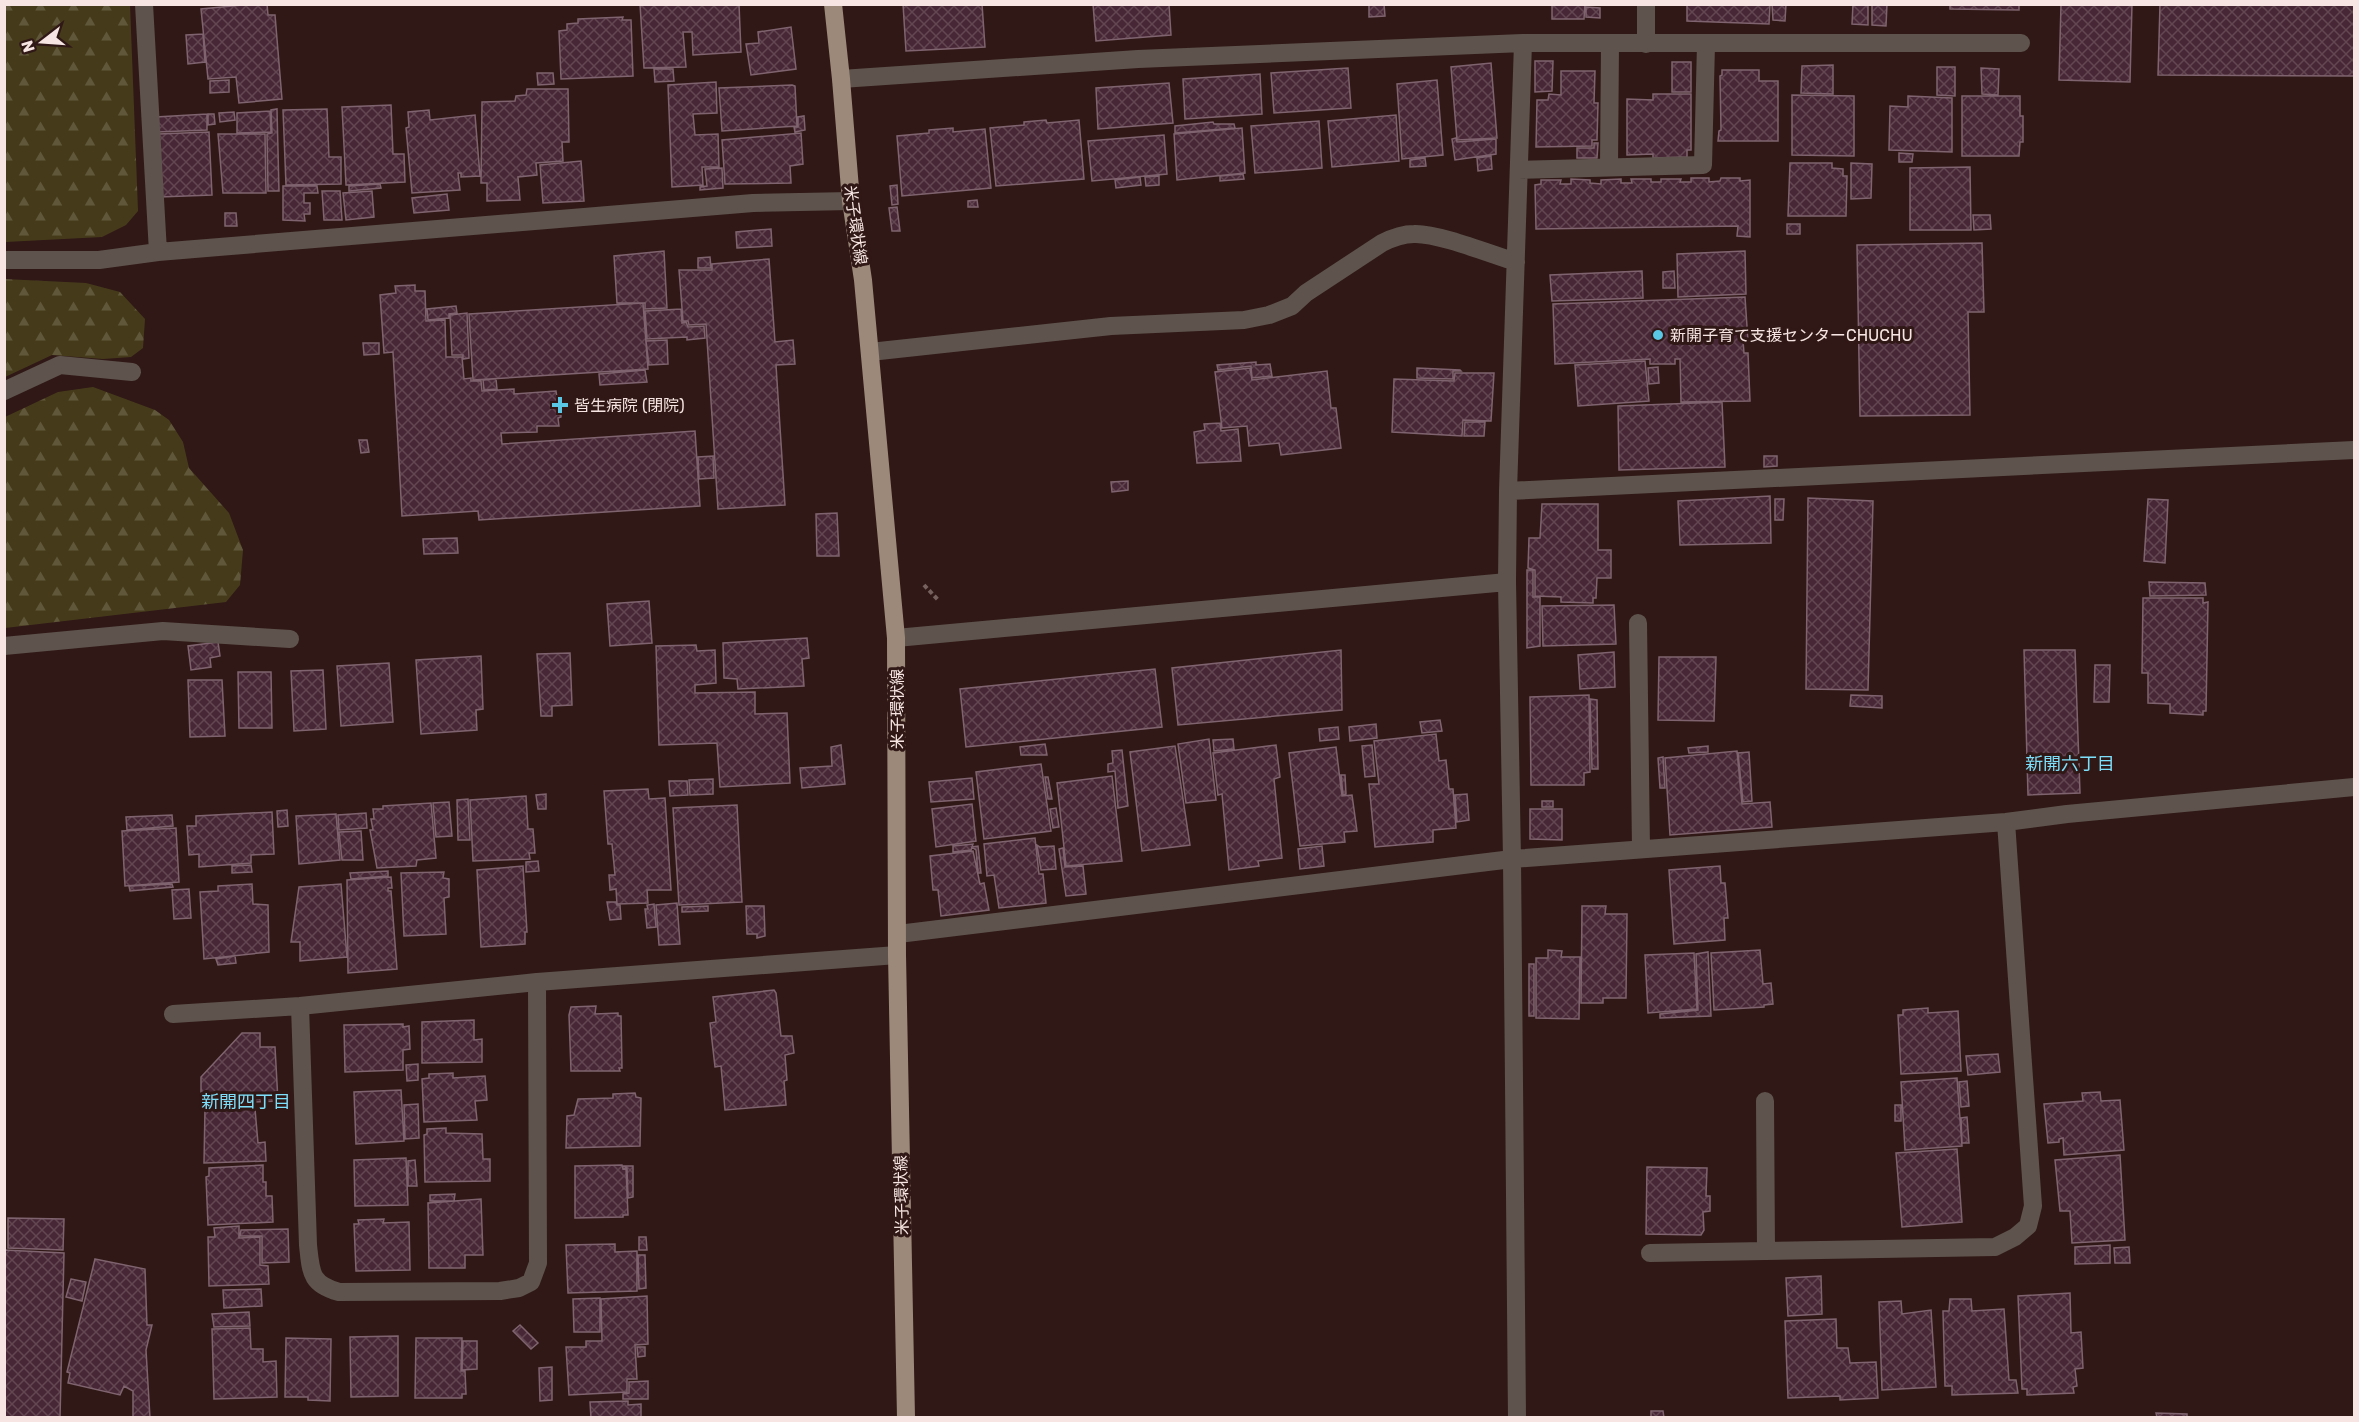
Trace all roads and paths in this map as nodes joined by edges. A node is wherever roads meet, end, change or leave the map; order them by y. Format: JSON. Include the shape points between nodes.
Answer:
{"nodes":[{"id":1,"x":144,"y":4,"type":"edge"},
{"id":2,"x":833,"y":4,"type":"edge"},
{"id":3,"x":1646,"y":4,"type":"edge"},
{"id":4,"x":1523,"y":43,"type":"junction"},
{"id":5,"x":2021,"y":43,"type":"dead end"},
{"id":6,"x":1611,"y":44,"type":"junction"},
{"id":7,"x":1646,"y":44,"type":"junction"},
{"id":8,"x":1706,"y":44,"type":"junction"},
{"id":9,"x":841,"y":79,"type":"junction"},
{"id":10,"x":1609,"y":167,"type":"junction"},
{"id":11,"x":1519,"y":170,"type":"junction"},
{"id":12,"x":851,"y":201,"type":"junction"},
{"id":13,"x":158,"y":252,"type":"junction"},
{"id":14,"x":4,"y":260,"type":"edge"},
{"id":15,"x":1516,"y":262,"type":"junction"},
{"id":16,"x":870,"y":352,"type":"junction"},
{"id":17,"x":132,"y":372,"type":"dead end"},
{"id":18,"x":4,"y":391,"type":"edge"},
{"id":19,"x":2355,"y":450,"type":"edge"},
{"id":20,"x":1508,"y":491,"type":"junction"},
{"id":21,"x":1507,"y":582,"type":"junction"},
{"id":22,"x":1638,"y":623,"type":"dead end"},
{"id":23,"x":896,"y":638,"type":"junction"},
{"id":24,"x":290,"y":639,"type":"dead end"},
{"id":25,"x":4,"y":646,"type":"edge"},
{"id":26,"x":2355,"y":787,"type":"edge"},
{"id":27,"x":2006,"y":822,"type":"junction"},
{"id":28,"x":1641,"y":849,"type":"junction"},
{"id":29,"x":1512,"y":858,"type":"junction"},
{"id":30,"x":898,"y":934,"type":"junction"},
{"id":31,"x":897,"y":955,"type":"junction"},
{"id":32,"x":537,"y":982,"type":"junction"},
{"id":33,"x":300,"y":1006,"type":"junction"},
{"id":34,"x":173,"y":1014,"type":"dead end"},
{"id":35,"x":1765,"y":1101,"type":"dead end"},
{"id":36,"x":1767,"y":1251,"type":"junction"},
{"id":37,"x":1650,"y":1253,"type":"dead end"},
{"id":38,"x":906,"y":1418,"type":"edge"},
{"id":39,"x":1517,"y":1418,"type":"edge"}],
"edges":[{"from":1,"to":13,"type":"street"},
{"from":2,"to":9,"type":"main road","name":"米子環状線"},
{"from":3,"to":7,"type":"street"},
{"from":4,"to":6,"type":"street"},
{"from":4,"to":9,"type":"street","via":[[1138,59]]},
{"from":4,"to":11,"type":"street"},
{"from":5,"to":8,"type":"street"},
{"from":6,"to":7,"type":"street"},
{"from":6,"to":10,"type":"street"},
{"from":7,"to":8,"type":"street"},
{"from":8,"to":10,"type":"street","via":[[1703,165]]},
{"from":9,"to":12,"type":"main road","name":"米子環状線"},
{"from":10,"to":11,"type":"street"},
{"from":11,"to":15,"type":"street"},
{"from":12,"to":13,"type":"street","via":[[753,203]]},
{"from":12,"to":16,"type":"main road","name":"米子環状線"},
{"from":13,"to":14,"type":"street","via":[[99,260]]},
{"from":15,"to":16,"type":"street","via":[[1429,235],[1414,234],[1382,243],[1292,306],[1269,315],[1244,320],[1111,326]]},
{"from":15,"to":20,"type":"street"},
{"from":16,"to":23,"type":"main road","name":"米子環状線"},
{"from":17,"to":18,"type":"street","via":[[60,365]]},
{"from":19,"to":20,"type":"street"},
{"from":20,"to":21,"type":"street"},
{"from":21,"to":23,"type":"street"},
{"from":21,"to":29,"type":"street"},
{"from":22,"to":28,"type":"street"},
{"from":23,"to":30,"type":"main road","name":"米子環状線"},
{"from":24,"to":25,"type":"street","via":[[163,631]]},
{"from":26,"to":27,"type":"street"},
{"from":27,"to":28,"type":"street"},
{"from":27,"to":36,"type":"street","via":[[2033,1206],[2028,1226],[1995,1247]]},
{"from":28,"to":29,"type":"street"},
{"from":29,"to":30,"type":"street"},
{"from":29,"to":39,"type":"street"},
{"from":30,"to":31,"type":"main road","name":"米子環状線"},
{"from":31,"to":32,"type":"street"},
{"from":31,"to":38,"type":"main road","name":"米子環状線"},
{"from":32,"to":33,"type":"street"},
{"from":32,"to":33,"type":"street","via":[[538,1263],[531,1282],[500,1290],[339,1292],[323,1288],[312,1274]]},
{"from":33,"to":34,"type":"street"},
{"from":35,"to":36,"type":"street"},
{"from":36,"to":37,"type":"street"}]}
